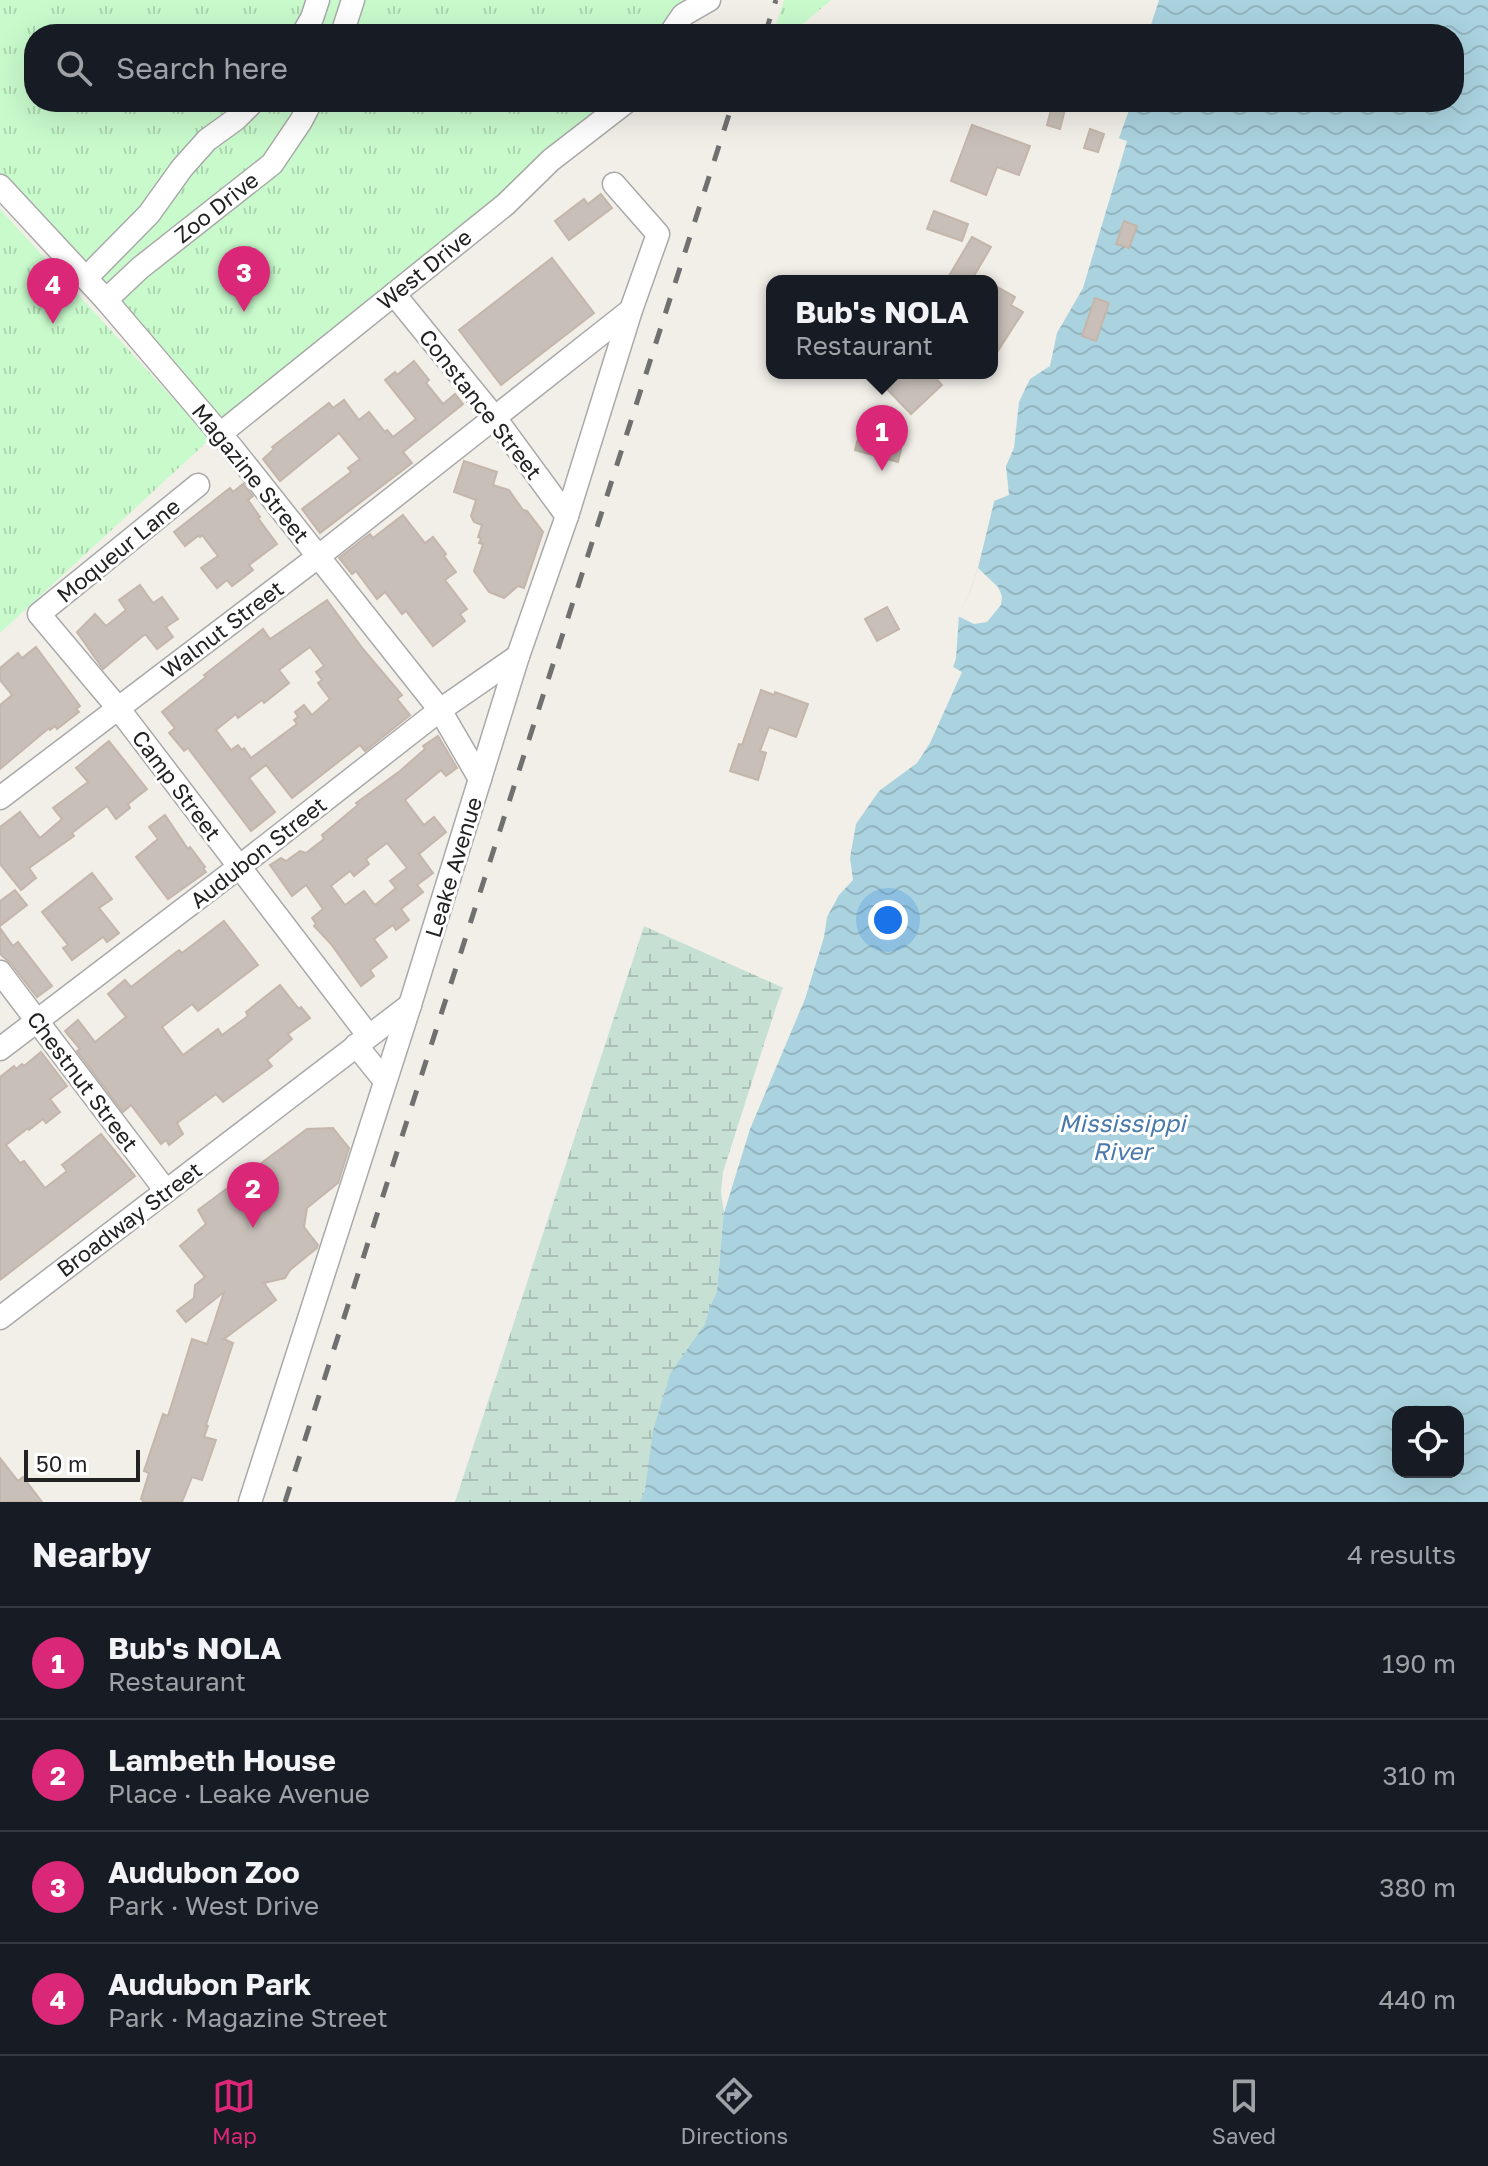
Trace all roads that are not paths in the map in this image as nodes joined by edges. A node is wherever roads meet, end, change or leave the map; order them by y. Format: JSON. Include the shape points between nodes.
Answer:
{"nodes":[{"id":1,"x":318,"y":0,"type":"edge"},
{"id":2,"x":353,"y":0,"type":"edge"},
{"id":3,"x":709,"y":0,"type":"edge"},
{"id":4,"x":309,"y":24,"type":"edge"},
{"id":5,"x":345,"y":24,"type":"edge"},
{"id":6,"x":677,"y":24,"type":"edge"},
{"id":7,"x":243,"y":112,"type":"edge"},
{"id":8,"x":306,"y":112,"type":"edge"},
{"id":9,"x":613,"y":112,"type":"edge"},
{"id":10,"x":614,"y":184,"type":"dead end"},
{"id":11,"x":0,"y":186,"type":"edge"},
{"id":12,"x":86,"y":278,"type":"junction"},
{"id":13,"x":394,"y":294,"type":"junction"},
{"id":14,"x":106,"y":300,"type":"junction"},
{"id":15,"x":631,"y":310,"type":"junction"},
{"id":16,"x":495,"y":418,"type":"junction"},
{"id":17,"x":220,"y":434,"type":"junction"},
{"id":18,"x":198,"y":485,"type":"dead end"},
{"id":19,"x":567,"y":516,"type":"junction"},
{"id":20,"x":319,"y":556,"type":"junction"},
{"id":21,"x":39,"y":614,"type":"joint"},
{"id":22,"x":518,"y":656,"type":"junction"},
{"id":23,"x":118,"y":708,"type":"junction"},
{"id":24,"x":440,"y":710,"type":"junction"},
{"id":25,"x":480,"y":779,"type":"junction"},
{"id":26,"x":0,"y":798,"type":"edge"},
{"id":27,"x":239,"y":867,"type":"junction"},
{"id":28,"x":0,"y":972,"type":"edge"},
{"id":29,"x":410,"y":1005,"type":"junction"},
{"id":30,"x":37,"y":1020,"type":"junction"},
{"id":31,"x":362,"y":1040,"type":"junction"},
{"id":32,"x":0,"y":1049,"type":"edge"},
{"id":33,"x":385,"y":1081,"type":"junction"},
{"id":34,"x":166,"y":1191,"type":"junction"},
{"id":35,"x":0,"y":1318,"type":"edge"},
{"id":36,"x":250,"y":1502,"type":"edge"}],
"edges":[{"from":1,"to":4,"type":"street"},
{"from":2,"to":5,"type":"street"},
{"from":3,"to":6,"type":"street"},
{"from":7,"to":12,"type":"street","name":"Zoo Drive","via":[[207,140],[149,214]]},
{"from":8,"to":14,"type":"street","name":"Zoo Drive","via":[[272,164]]},
{"from":9,"to":13,"type":"street","name":"West Drive"},
{"from":10,"to":15,"type":"street","name":"Leake Avenue","via":[[658,234]]},
{"from":11,"to":12,"type":"street","name":"Magazine Street"},
{"from":12,"to":14,"type":"street","name":"Magazine Street"},
{"from":13,"to":16,"type":"street","name":"Constance Street"},
{"from":13,"to":17,"type":"street","name":"West Drive"},
{"from":14,"to":17,"type":"street","name":"Magazine Street"},
{"from":15,"to":16,"type":"street","name":"Walnut Street"},
{"from":15,"to":19,"type":"street","name":"Leake Avenue"},
{"from":16,"to":19,"type":"street","name":"Constance Street"},
{"from":16,"to":20,"type":"street","name":"Walnut Street"},
{"from":17,"to":20,"type":"street","name":"Magazine Street"},
{"from":18,"to":21,"type":"street","name":"Moqueur Lane"},
{"from":19,"to":22,"type":"street","name":"Leake Avenue"},
{"from":20,"to":23,"type":"street","name":"Walnut Street"},
{"from":20,"to":24,"type":"street","name":"Magazine Street"},
{"from":21,"to":23,"type":"street","name":"Camp Street"},
{"from":22,"to":24,"type":"street","name":"Audubon Street"},
{"from":22,"to":25,"type":"street","name":"Leake Avenue"},
{"from":23,"to":26,"type":"street","name":"Walnut Street"},
{"from":23,"to":27,"type":"street","name":"Camp Street"},
{"from":24,"to":25,"type":"street","name":"Magazine Street"},
{"from":24,"to":27,"type":"street","name":"Audubon Street"},
{"from":25,"to":29,"type":"street","name":"Leake Avenue"},
{"from":27,"to":30,"type":"street","name":"Audubon Street"},
{"from":27,"to":31,"type":"street","name":"Camp Street"},
{"from":28,"to":30,"type":"street","name":"Chestnut Street"},
{"from":29,"to":31,"type":"street","name":"Broadway Street"},
{"from":29,"to":33,"type":"street","name":"Leake Avenue"},
{"from":30,"to":32,"type":"street","name":"Audubon Street"},
{"from":30,"to":34,"type":"street","name":"Chestnut Street"},
{"from":31,"to":33,"type":"street","name":"Camp Street"},
{"from":31,"to":34,"type":"street","name":"Broadway Street"},
{"from":33,"to":36,"type":"street","name":"Leake Avenue"},
{"from":34,"to":35,"type":"street","name":"Broadway Street"}]}
